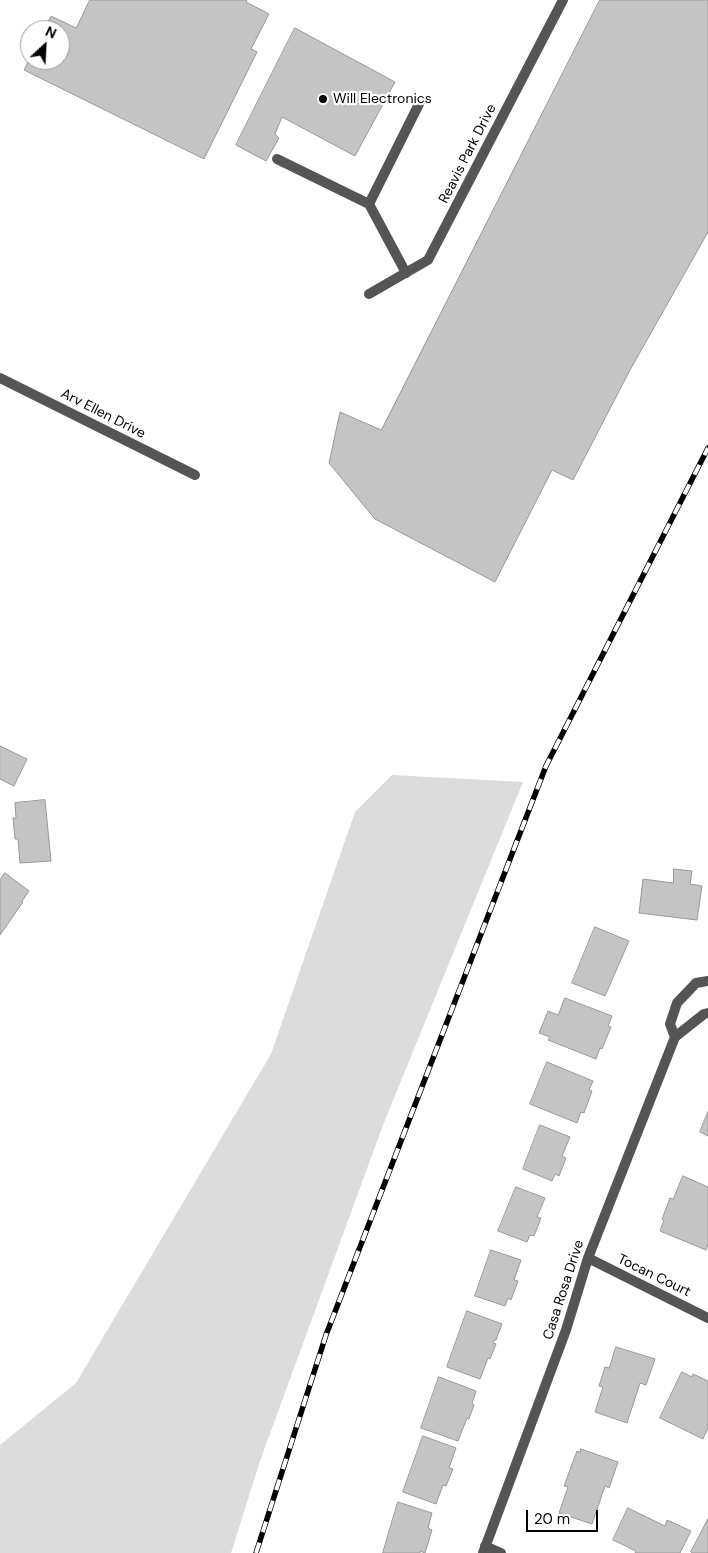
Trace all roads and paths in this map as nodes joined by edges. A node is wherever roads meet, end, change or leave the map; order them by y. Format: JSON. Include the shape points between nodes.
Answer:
{"nodes":[{"id":1,"x":563,"y":0,"type":"edge"},
{"id":2,"x":419,"y":104,"type":"dead end"},
{"id":3,"x":277,"y":159,"type":"dead end"},
{"id":4,"x":369,"y":204,"type":"junction"},
{"id":5,"x":406,"y":272,"type":"junction"},
{"id":6,"x":369,"y":294,"type":"dead end"},
{"id":7,"x":0,"y":378,"type":"edge"},
{"id":8,"x":195,"y":475,"type":"dead end"},
{"id":9,"x":708,"y":981,"type":"edge"},
{"id":10,"x":706,"y":1013,"type":"edge"},
{"id":11,"x":675,"y":1037,"type":"junction"},
{"id":12,"x":588,"y":1258,"type":"junction"},
{"id":13,"x":708,"y":1318,"type":"edge"},
{"id":14,"x":484,"y":1549,"type":"edge"},
{"id":15,"x":501,"y":1553,"type":"edge"}],
"edges":[{"from":1,"to":5,"type":"street","name":"Reavis Park Drive","via":[[428,260]]},
{"from":2,"to":4,"type":"street"},
{"from":3,"to":4,"type":"street"},
{"from":4,"to":5,"type":"street"},
{"from":5,"to":6,"type":"street","name":"Reavis Park Drive"},
{"from":7,"to":8,"type":"street","name":"Arv Ellen Drive"},
{"from":9,"to":11,"type":"street","name":"Casa Rosa Drive","via":[[696,983],[677,1003],[670,1024]]},
{"from":10,"to":11,"type":"street"},
{"from":11,"to":12,"type":"street","name":"Casa Rosa Drive"},
{"from":12,"to":13,"type":"street","name":"Tocan Court"},
{"from":12,"to":14,"type":"street","name":"Casa Rosa Drive","via":[[566,1330]]},
{"from":14,"to":15,"type":"street"}]}
